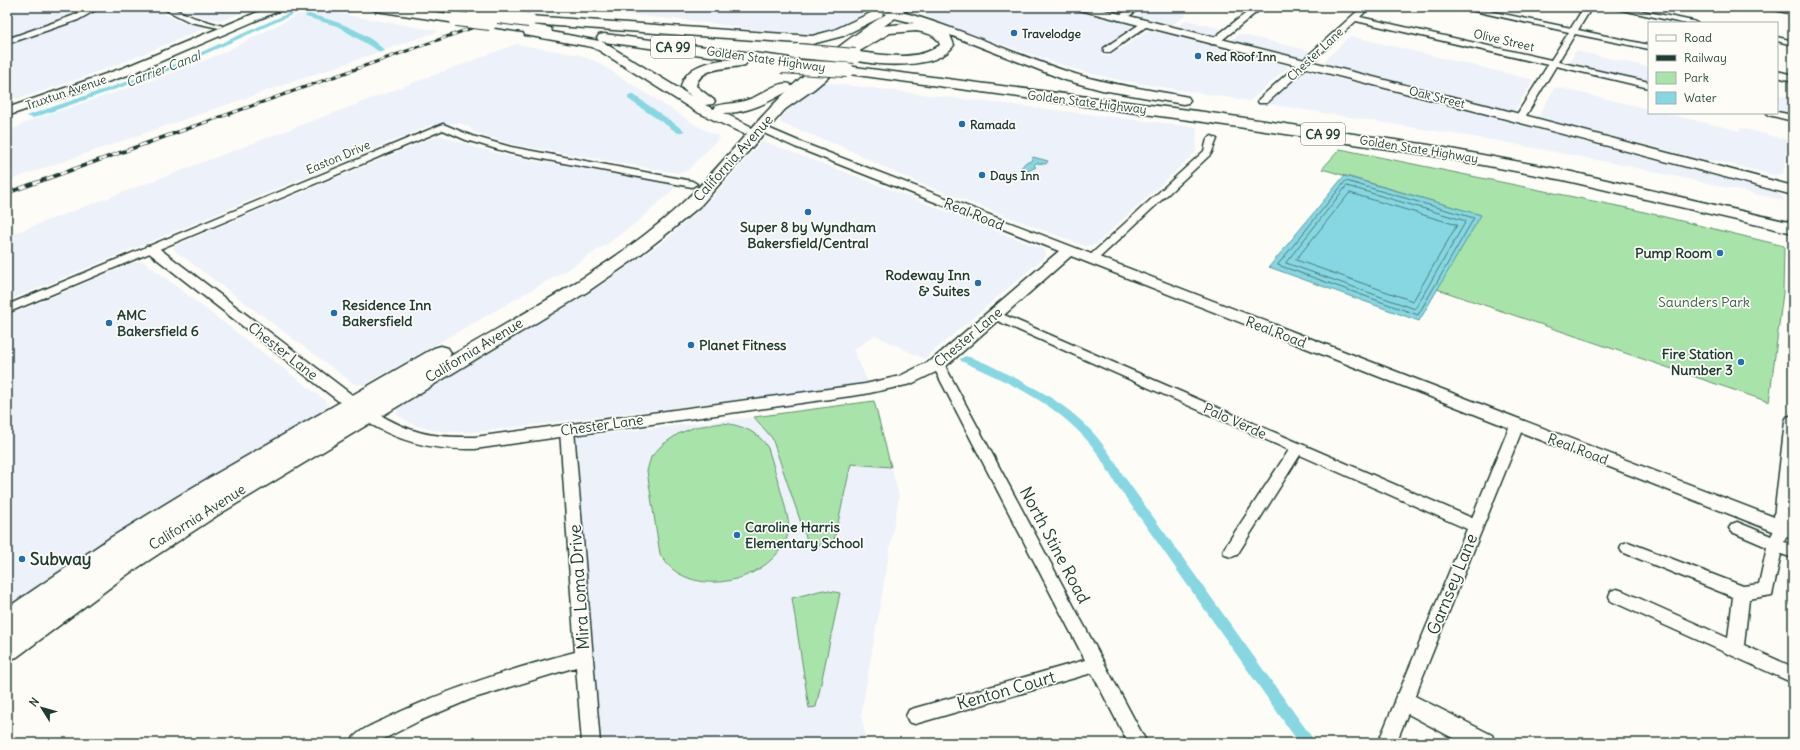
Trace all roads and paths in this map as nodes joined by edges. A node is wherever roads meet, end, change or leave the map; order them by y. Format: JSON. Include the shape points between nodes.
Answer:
{"nodes":[{"id":1,"x":97,"y":7,"type":"edge"},
{"id":2,"x":164,"y":7,"type":"edge"},
{"id":3,"x":262,"y":7,"type":"edge"},
{"id":4,"x":279,"y":7,"type":"edge"},
{"id":5,"x":376,"y":7,"type":"edge"},
{"id":6,"x":440,"y":7,"type":"edge"},
{"id":7,"x":864,"y":7,"type":"edge"},
{"id":8,"x":1080,"y":7,"type":"edge"},
{"id":9,"x":1138,"y":7,"type":"edge"},
{"id":10,"x":1259,"y":7,"type":"edge"},
{"id":11,"x":1366,"y":7,"type":"edge"},
{"id":12,"x":1460,"y":7,"type":"edge"},
{"id":13,"x":1588,"y":7,"type":"edge"},
{"id":14,"x":1612,"y":7,"type":"edge"},
{"id":15,"x":1765,"y":7,"type":"edge"},
{"id":16,"x":888,"y":12,"type":"edge"},
{"id":17,"x":1793,"y":12,"type":"edge"},
{"id":18,"x":1121,"y":18,"type":"junction"},
{"id":19,"x":1354,"y":18,"type":"junction"},
{"id":20,"x":1688,"y":22,"type":"edge"},
{"id":21,"x":1146,"y":24,"type":"junction"},
{"id":22,"x":584,"y":25,"type":"junction"},
{"id":23,"x":219,"y":26,"type":"junction"},
{"id":24,"x":1574,"y":31,"type":"junction"},
{"id":25,"x":558,"y":35,"type":"junction"},
{"id":26,"x":1778,"y":40,"type":"edge"},
{"id":27,"x":7,"y":42,"type":"edge"},
{"id":28,"x":1214,"y":42,"type":"junction"},
{"id":29,"x":1793,"y":43,"type":"edge"},
{"id":30,"x":1648,"y":47,"type":"edge"},
{"id":31,"x":1106,"y":50,"type":"dead end"},
{"id":32,"x":789,"y":58,"type":"junction"},
{"id":33,"x":853,"y":59,"type":"junction"},
{"id":34,"x":154,"y":60,"type":"junction"},
{"id":35,"x":1304,"y":64,"type":"junction"},
{"id":36,"x":1554,"y":64,"type":"junction"},
{"id":37,"x":1778,"y":74,"type":"edge"},
{"id":38,"x":1793,"y":78,"type":"edge"},
{"id":39,"x":1648,"y":85,"type":"edge"},
{"id":40,"x":785,"y":87,"type":"junction"},
{"id":41,"x":1263,"y":102,"type":"dead end"},
{"id":42,"x":779,"y":107,"type":"junction"},
{"id":43,"x":721,"y":109,"type":"junction"},
{"id":44,"x":7,"y":110,"type":"edge"},
{"id":45,"x":1249,"y":112,"type":"junction"},
{"id":46,"x":1775,"y":114,"type":"edge"},
{"id":47,"x":1793,"y":118,"type":"edge"},
{"id":48,"x":1519,"y":119,"type":"junction"},
{"id":49,"x":752,"y":126,"type":"junction"},
{"id":50,"x":1212,"y":139,"type":"dead end"},
{"id":51,"x":692,"y":184,"type":"junction"},
{"id":52,"x":1793,"y":191,"type":"edge"},
{"id":53,"x":1793,"y":217,"type":"edge"},
{"id":54,"x":657,"y":226,"type":"junction"},
{"id":55,"x":1793,"y":228,"type":"edge"},
{"id":56,"x":151,"y":249,"type":"junction"},
{"id":57,"x":1068,"y":251,"type":"junction"},
{"id":58,"x":600,"y":260,"type":"junction"},
{"id":59,"x":1091,"y":260,"type":"junction"},
{"id":60,"x":551,"y":305,"type":"junction"},
{"id":61,"x":7,"y":308,"type":"edge"},
{"id":62,"x":995,"y":315,"type":"junction"},
{"id":63,"x":938,"y":364,"type":"junction"},
{"id":64,"x":360,"y":409,"type":"junction"},
{"id":65,"x":1517,"y":425,"type":"junction"},
{"id":66,"x":1793,"y":427,"type":"edge"},
{"id":67,"x":567,"y":430,"type":"junction"},
{"id":68,"x":1297,"y":448,"type":"junction"},
{"id":69,"x":1476,"y":526,"type":"junction"},
{"id":70,"x":1737,"y":528,"type":"dead end"},
{"id":71,"x":1783,"y":535,"type":"edge"},
{"id":72,"x":1628,"y":548,"type":"dead end"},
{"id":73,"x":1231,"y":551,"type":"dead end"},
{"id":74,"x":1793,"y":552,"type":"edge"},
{"id":75,"x":1742,"y":593,"type":"junction"},
{"id":76,"x":1617,"y":596,"type":"dead end"},
{"id":77,"x":7,"y":623,"type":"edge"},
{"id":78,"x":7,"y":648,"type":"edge"},
{"id":79,"x":1735,"y":649,"type":"junction"},
{"id":80,"x":585,"y":657,"type":"junction"},
{"id":81,"x":1096,"y":664,"type":"junction"},
{"id":82,"x":1793,"y":675,"type":"edge"},
{"id":83,"x":1405,"y":701,"type":"junction"},
{"id":84,"x":915,"y":716,"type":"dead end"},
{"id":85,"x":359,"y":743,"type":"edge"},
{"id":86,"x":591,"y":743,"type":"edge"},
{"id":87,"x":1138,"y":743,"type":"edge"},
{"id":88,"x":1387,"y":743,"type":"edge"},
{"id":89,"x":1484,"y":743,"type":"edge"}],
"edges":[{"from":1,"to":27,"type":"street"},
{"from":2,"to":23,"type":"street","via":[[193,20]]},
{"from":3,"to":23,"type":"main road","name":"Truxtun Avenue"},
{"from":4,"to":34,"type":"main road","name":"Truxtun Avenue"},
{"from":5,"to":25,"type":"highway","bridge":true},
{"from":6,"to":22,"type":"highway","name":"Golden State Highway","number":"CA 99","bridge":true},
{"from":7,"to":16,"type":"street"},
{"from":8,"to":18,"type":"main road","name":"Oak Street"},
{"from":9,"to":18,"type":"street"},
{"from":10,"to":28,"type":"street"},
{"from":11,"to":19,"type":"street","name":"Chester Lane"},
{"from":12,"to":24,"type":"street"},
{"from":13,"to":24,"type":"street"},
{"from":14,"to":20,"type":"street"},
{"from":15,"to":17,"type":"street"},
{"from":16,"to":22,"type":"highway","via":[[863,20],[838,35],[812,40]]},
{"from":16,"to":33,"type":"main road","via":[[879,28]]},
{"from":16,"to":40,"type":"main road","name":"California Avenue"},
{"from":16,"to":42,"type":"main road","name":"California Avenue"},
{"from":16,"to":45,"type":"highway","via":[[926,22],[1079,80]]},
{"from":18,"to":21,"type":"main road","name":"Oak Street"},
{"from":19,"to":35,"type":"street","name":"Chester Lane"},
{"from":19,"to":36,"type":"street","name":"Olive Street"},
{"from":21,"to":28,"type":"main road","name":"Oak Street"},
{"from":21,"to":31,"type":"street"},
{"from":22,"to":32,"type":"highway","name":"Golden State Highway","number":"CA 99","via":[[754,48]]},
{"from":23,"to":34,"type":"main road","via":[[217,30]]},
{"from":23,"to":44,"type":"main road","name":"Truxtun Avenue"},
{"from":24,"to":30,"type":"street"},
{"from":24,"to":36,"type":"street"},
{"from":25,"to":32,"type":"highway","name":"Golden State Highway","number":"CA 99"},
{"from":25,"to":49,"type":"highway","via":[[605,48],[700,108]]},
{"from":26,"to":29,"type":"street"},
{"from":28,"to":35,"type":"main road","name":"Oak Street"},
{"from":32,"to":33,"type":"highway","bridge":true},
{"from":32,"to":33,"type":"highway","bridge":true},
{"from":32,"to":43,"type":"highway","via":[[732,62],[712,66],[694,75],[688,87]]},
{"from":33,"to":33,"type":"highway","via":[[883,31],[898,27],[932,30],[941,34],[947,42],[945,48],[937,53],[916,59]]},
{"from":33,"to":42,"type":"highway"},
{"from":33,"to":45,"type":"highway","name":"Golden State Highway","number":"CA 99"},
{"from":33,"to":55,"type":"highway","name":"Golden State Highway","number":"CA 99","via":[[1226,120],[1429,150],[1570,177]]},
{"from":34,"to":44,"type":"main road","name":"Truxtun Avenue"},
{"from":35,"to":41,"type":"street","name":"Chester Lane"},
{"from":35,"to":48,"type":"main road","name":"Oak Street"},
{"from":36,"to":39,"type":"street","name":"Olive Street"},
{"from":36,"to":48,"type":"street"},
{"from":37,"to":38,"type":"street"},
{"from":40,"to":43,"type":"highway","via":[[748,106]]},
{"from":40,"to":49,"type":"main road","name":"California Avenue"},
{"from":42,"to":49,"type":"main road","name":"California Avenue"},
{"from":43,"to":49,"type":"highway"},
{"from":45,"to":53,"type":"highway","name":"Golden State Highway","number":"CA 99","via":[[1388,132],[1551,164]]},
{"from":46,"to":47,"type":"street"},
{"from":48,"to":52,"type":"main road","name":"Oak Street"},
{"from":49,"to":51,"type":"main road","name":"California Avenue"},
{"from":49,"to":54,"type":"main road","name":"California Avenue","via":[[707,189]]},
{"from":49,"to":57,"type":"street","name":"Real Road"},
{"from":50,"to":59,"type":"street","via":[[1208,152]]},
{"from":51,"to":54,"type":"main road","via":[[696,186],[696,190]]},
{"from":51,"to":56,"type":"street","name":"Easton Drive","via":[[510,150],[468,138],[443,127]]},
{"from":54,"to":58,"type":"main road","name":"California Avenue"},
{"from":54,"to":60,"type":"main road","name":"California Avenue","via":[[623,260]]},
{"from":56,"to":61,"type":"street","name":"Easton Drive"},
{"from":56,"to":64,"type":"street","name":"Chester Lane"},
{"from":57,"to":59,"type":"street","name":"Real Road"},
{"from":57,"to":62,"type":"street","name":"Chester Lane"},
{"from":58,"to":60,"type":"main road","via":[[595,269],[548,299]]},
{"from":58,"to":64,"type":"main road","name":"California Avenue"},
{"from":59,"to":65,"type":"street","name":"Real Road"},
{"from":60,"to":64,"type":"main road","name":"California Avenue"},
{"from":62,"to":63,"type":"street","name":"Chester Lane"},
{"from":62,"to":68,"type":"street","name":"Palo Verde"},
{"from":63,"to":67,"type":"street","name":"Chester Lane","via":[[905,380],[865,389]]},
{"from":63,"to":81,"type":"street","name":"North Stine Road"},
{"from":64,"to":67,"type":"street","name":"Chester Lane","via":[[400,434],[435,443],[475,443]]},
{"from":64,"to":77,"type":"main road","name":"California Avenue","via":[[161,519]]},
{"from":64,"to":78,"type":"main road","name":"California Avenue","via":[[156,542]]},
{"from":65,"to":69,"type":"street","name":"Garnsey Lane"},
{"from":65,"to":71,"type":"street","name":"Real Road"},
{"from":66,"to":71,"type":"street"},
{"from":67,"to":80,"type":"street","name":"Mira Loma Drive"},
{"from":68,"to":69,"type":"street","name":"Palo Verde"},
{"from":68,"to":73,"type":"street"},
{"from":69,"to":83,"type":"street","name":"Garnsey Lane"},
{"from":70,"to":71,"type":"street"},
{"from":71,"to":74,"type":"street"},
{"from":71,"to":75,"type":"street","via":[[1766,590]]},
{"from":72,"to":75,"type":"street"},
{"from":75,"to":79,"type":"street"},
{"from":76,"to":79,"type":"street"},
{"from":79,"to":82,"type":"street"},
{"from":80,"to":85,"type":"street","via":[[478,687],[404,719]]},
{"from":80,"to":86,"type":"street","name":"Mira Loma Drive"},
{"from":81,"to":84,"type":"street","name":"Kenton Court"},
{"from":81,"to":87,"type":"street","name":"North Stine Road"},
{"from":83,"to":88,"type":"street","name":"Garnsey Lane"},
{"from":83,"to":89,"type":"street"}]}
